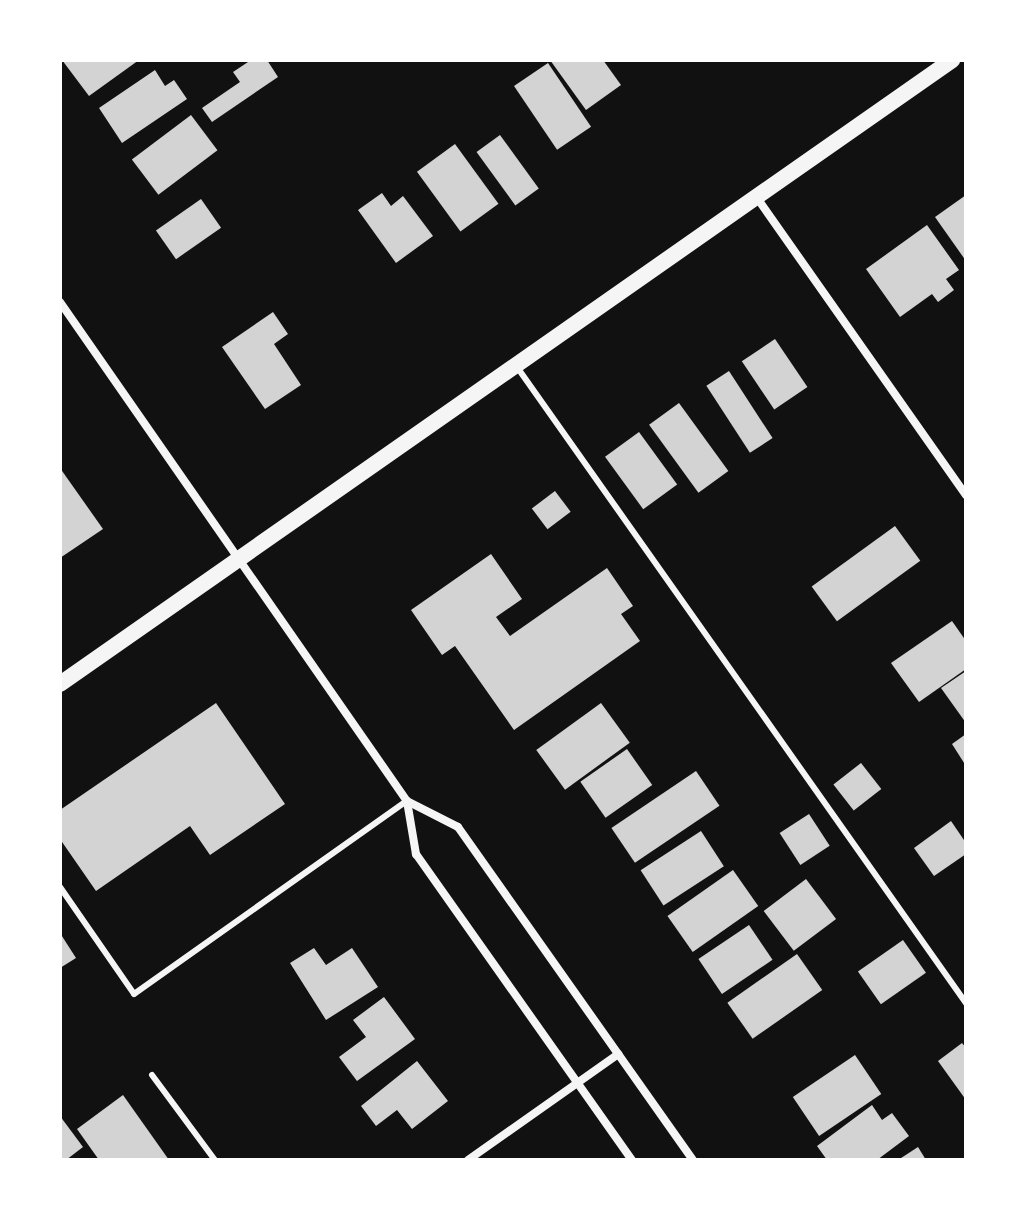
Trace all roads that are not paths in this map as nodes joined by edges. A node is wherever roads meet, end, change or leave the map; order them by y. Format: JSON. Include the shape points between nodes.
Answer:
{"nodes":[{"id":1,"x":952,"y":60,"type":"edge"},
{"id":2,"x":755,"y":195,"type":"junction"},
{"id":3,"x":60,"y":302,"type":"edge"},
{"id":4,"x":515,"y":364,"type":"junction"},
{"id":5,"x":966,"y":495,"type":"edge"},
{"id":6,"x":238,"y":558,"type":"junction"},
{"id":7,"x":60,"y":684,"type":"edge"},
{"id":8,"x":407,"y":801,"type":"junction"},
{"id":9,"x":60,"y":887,"type":"edge"},
{"id":10,"x":966,"y":1003,"type":"edge"},
{"id":11,"x":618,"y":1054,"type":"junction"},
{"id":12,"x":152,"y":1075,"type":"dead end"},
{"id":13,"x":577,"y":1083,"type":"junction"},
{"id":14,"x":215,"y":1160,"type":"edge"},
{"id":15,"x":468,"y":1160,"type":"edge"},
{"id":16,"x":632,"y":1160,"type":"edge"},
{"id":17,"x":693,"y":1160,"type":"edge"}],
"edges":[{"from":1,"to":2,"type":"main road"},
{"from":2,"to":4,"type":"main road"},
{"from":2,"to":5,"type":"street"},
{"from":3,"to":6,"type":"street"},
{"from":4,"to":6,"type":"main road"},
{"from":4,"to":10,"type":"lane"},
{"from":6,"to":7,"type":"main road"},
{"from":6,"to":8,"type":"street"},
{"from":8,"to":9,"type":"lane","via":[[134,994]]},
{"from":8,"to":11,"type":"street","via":[[458,827]]},
{"from":8,"to":13,"type":"street","via":[[416,854]]},
{"from":11,"to":13,"type":"street"},
{"from":11,"to":17,"type":"street"},
{"from":12,"to":14,"type":"lane"},
{"from":13,"to":15,"type":"street"},
{"from":13,"to":16,"type":"street"}]}
